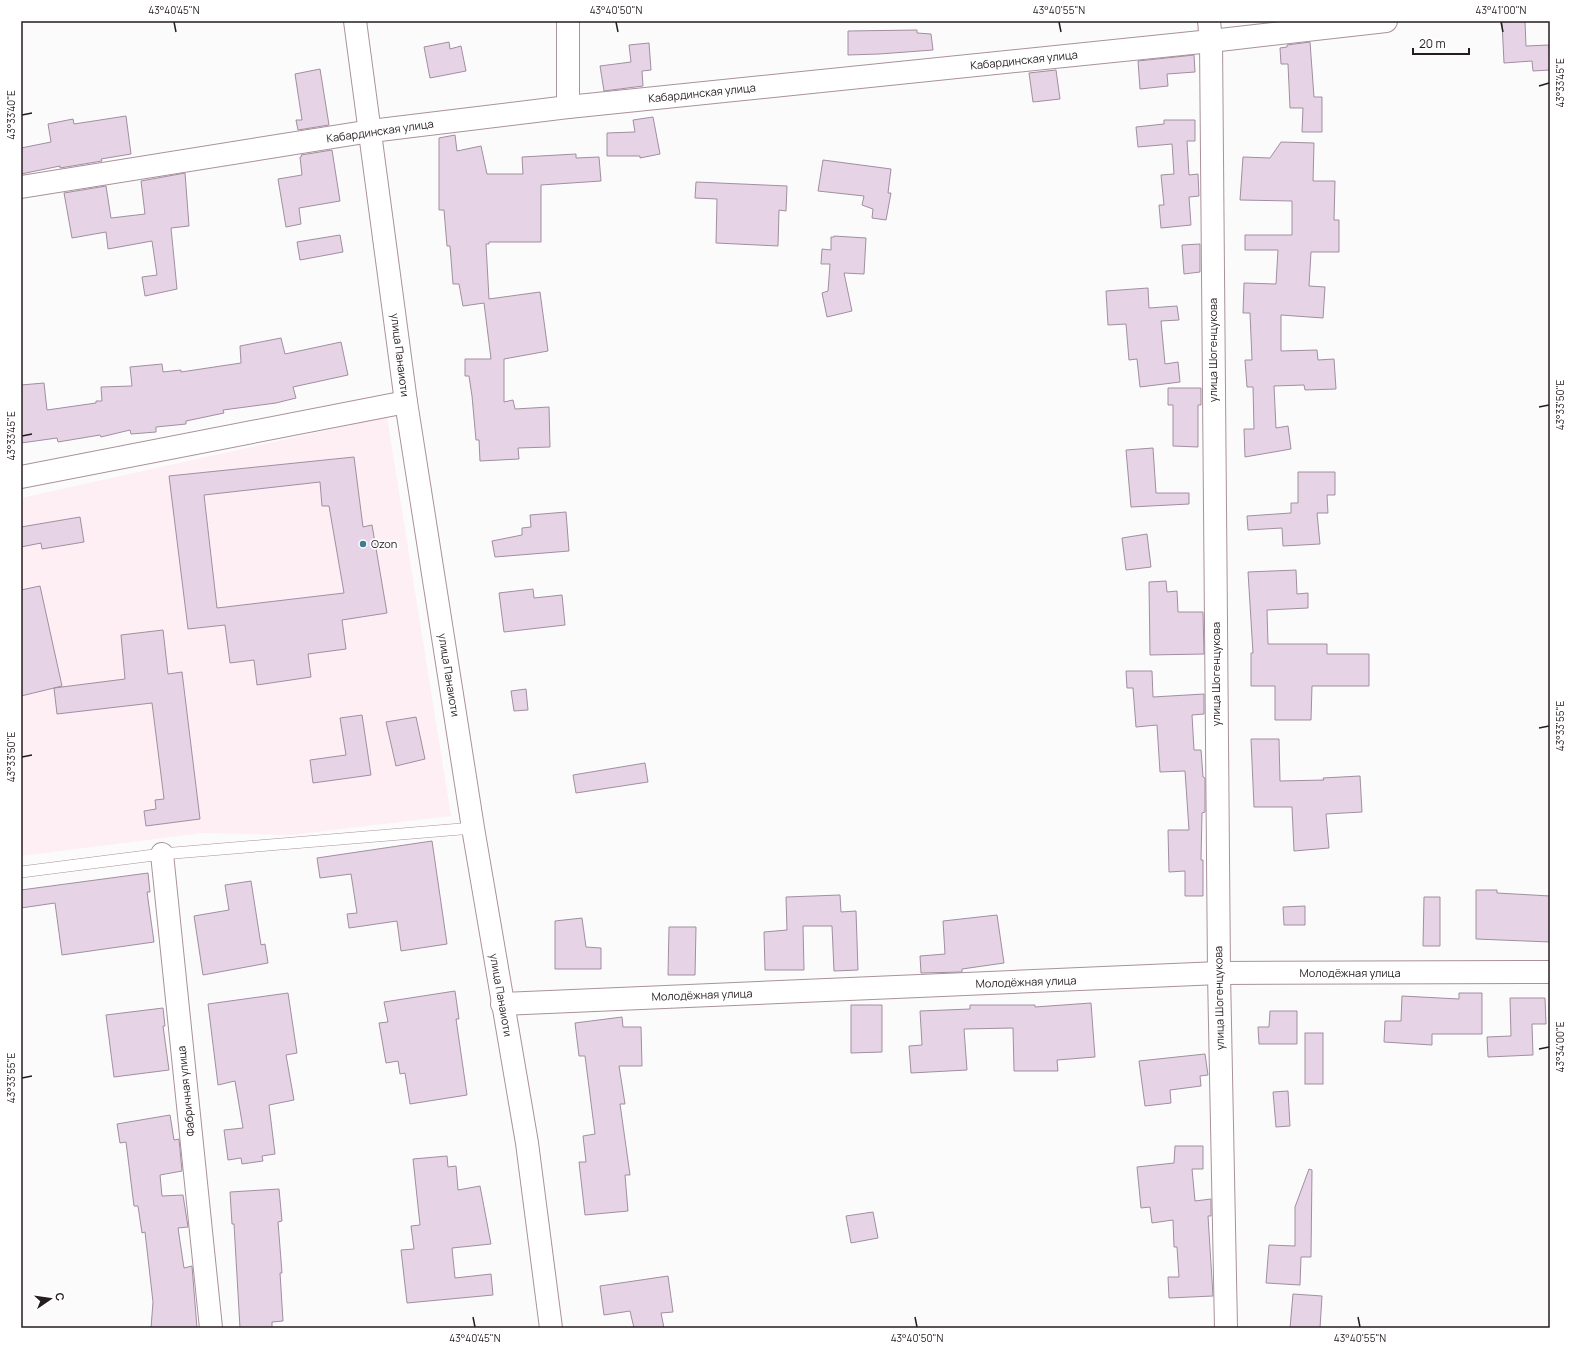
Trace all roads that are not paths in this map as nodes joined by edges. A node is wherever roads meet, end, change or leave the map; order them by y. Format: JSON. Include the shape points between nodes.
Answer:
{"nodes":[{"id":1,"x":355,"y":21,"type":"edge"},
{"id":2,"x":568,"y":21,"type":"edge"},
{"id":3,"x":1386,"y":21,"type":"edge"},
{"id":4,"x":1210,"y":31,"type":"edge"},
{"id":5,"x":568,"y":107,"type":"junction"},
{"id":6,"x":371,"y":131,"type":"junction"},
{"id":7,"x":21,"y":187,"type":"edge"},
{"id":8,"x":406,"y":402,"type":"junction"},
{"id":9,"x":21,"y":477,"type":"edge"},
{"id":10,"x":473,"y":828,"type":"junction"},
{"id":11,"x":162,"y":854,"type":"junction"},
{"id":12,"x":21,"y":872,"type":"edge"},
{"id":13,"x":1550,"y":972,"type":"edge"},
{"id":14,"x":1219,"y":973,"type":"junction"},
{"id":15,"x":502,"y":1004,"type":"junction"},
{"id":16,"x":211,"y":1328,"type":"edge"},
{"id":17,"x":551,"y":1328,"type":"edge"},
{"id":18,"x":1226,"y":1328,"type":"edge"}],
"edges":[{"from":1,"to":6,"type":"street","name":"улица Панаиоти"},
{"from":2,"to":5,"type":"street"},
{"from":3,"to":4,"type":"street","name":"Кабардинская улица"},
{"from":4,"to":5,"type":"street","name":"Кабардинская улица"},
{"from":4,"to":14,"type":"street","name":"улица Шогенцукова"},
{"from":5,"to":6,"type":"street","name":"Кабардинская улица"},
{"from":6,"to":7,"type":"street","name":"Кабардинская улица"},
{"from":6,"to":8,"type":"street","name":"улица Панаиоти"},
{"from":8,"to":9,"type":"street"},
{"from":8,"to":10,"type":"street","name":"улица Панаиоти"},
{"from":10,"to":11,"type":"lane"},
{"from":10,"to":15,"type":"street","name":"улица Панаиоти"},
{"from":11,"to":12,"type":"lane"},
{"from":11,"to":16,"type":"street","name":"Фабричная улица"},
{"from":13,"to":14,"type":"street","name":"Молодёжная улица"},
{"from":14,"to":15,"type":"street","name":"Молодёжная улица"},
{"from":14,"to":18,"type":"street","name":"улица Шогенцукова"},
{"from":15,"to":17,"type":"street","name":"улица Панаиоти","via":[[527,1143]]}]}
